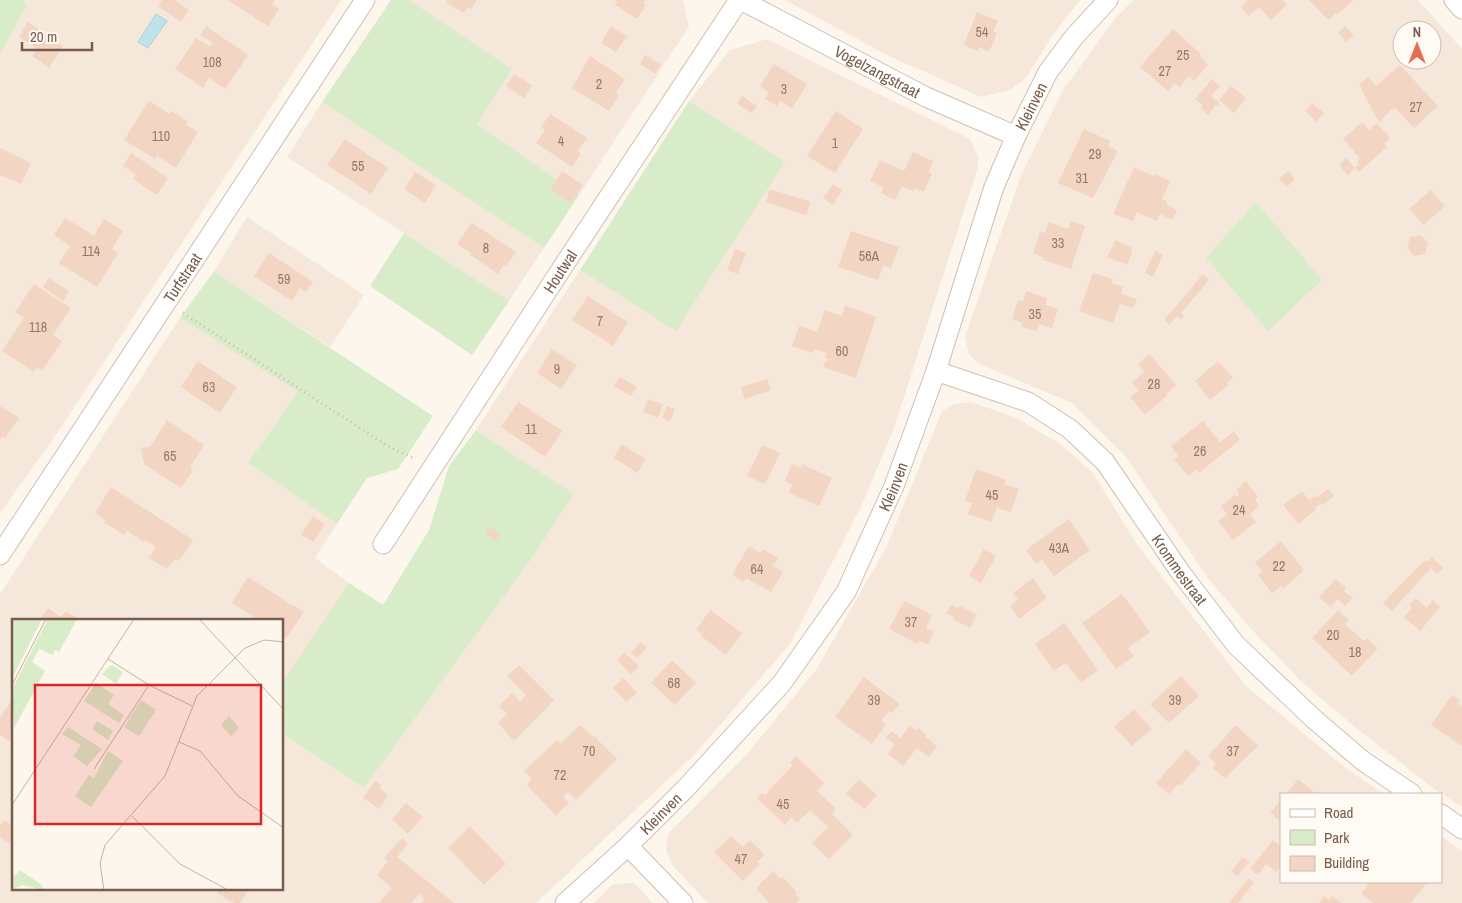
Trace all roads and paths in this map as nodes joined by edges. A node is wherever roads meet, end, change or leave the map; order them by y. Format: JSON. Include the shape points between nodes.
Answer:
{"nodes":[{"id":1,"x":366,"y":0,"type":"edge"},
{"id":2,"x":740,"y":0,"type":"edge"},
{"id":3,"x":1108,"y":0,"type":"edge"},
{"id":4,"x":1454,"y":0,"type":"edge"},
{"id":5,"x":1462,"y":9,"type":"edge"},
{"id":6,"x":1016,"y":136,"type":"junction"},
{"id":7,"x":183,"y":313,"type":"dead end"},
{"id":8,"x":936,"y":371,"type":"junction"},
{"id":9,"x":416,"y":460,"type":"dead end"},
{"id":10,"x":383,"y":544,"type":"dead end"},
{"id":11,"x":0,"y":555,"type":"edge"},
{"id":12,"x":1411,"y":793,"type":"edge"},
{"id":13,"x":1442,"y":815,"type":"edge"},
{"id":14,"x":1462,"y":828,"type":"edge"},
{"id":15,"x":628,"y":846,"type":"junction"},
{"id":16,"x":565,"y":903,"type":"edge"},
{"id":17,"x":683,"y":903,"type":"edge"}],
"edges":[{"from":1,"to":11,"type":"street","name":"Turfstraat"},
{"from":2,"to":6,"type":"street","name":"Vogelzangstraat","via":[[926,97]]},
{"from":2,"to":10,"type":"street","name":"Houtwal"},
{"from":3,"to":6,"type":"street","name":"Kleinven","via":[[1048,72]]},
{"from":4,"to":5,"type":"street"},
{"from":6,"to":8,"type":"street","name":"Kleinven","via":[[994,188]]},
{"from":7,"to":9,"type":"path","via":[[386,445]]},
{"from":8,"to":12,"type":"street","name":"Krommestraat","via":[[1028,402],[1070,429],[1105,462],[1181,573],[1236,645],[1363,761]]},
{"from":8,"to":15,"type":"street","name":"Kleinven","via":[[894,486],[846,592],[782,683]]},
{"from":13,"to":14,"type":"street"},
{"from":15,"to":16,"type":"street","name":"Kleinven"},
{"from":15,"to":17,"type":"street"}]}
